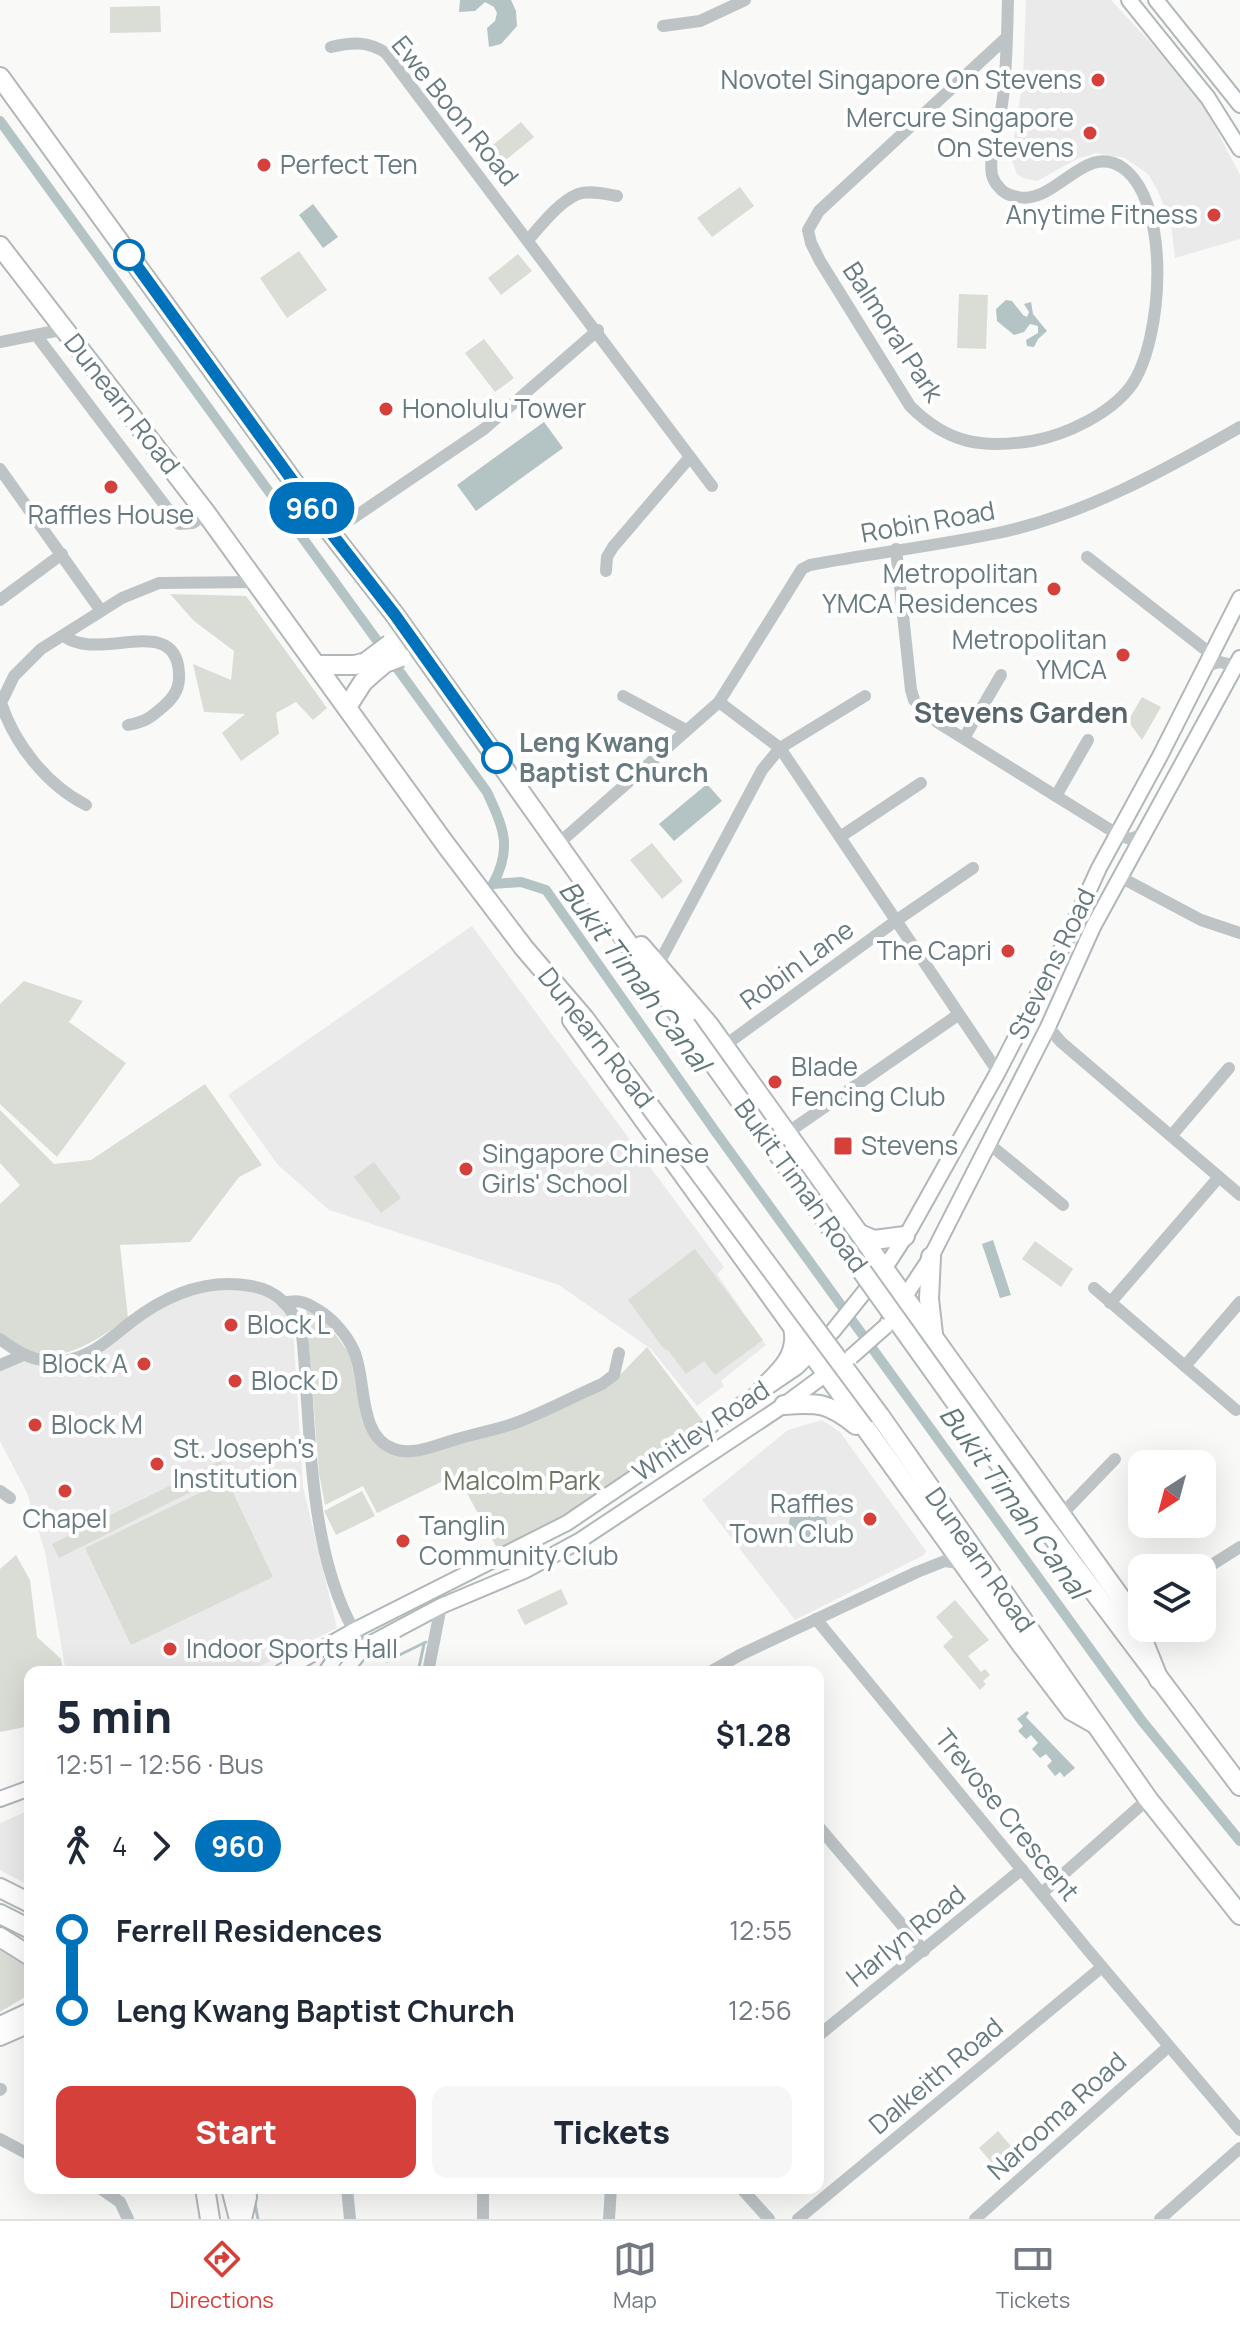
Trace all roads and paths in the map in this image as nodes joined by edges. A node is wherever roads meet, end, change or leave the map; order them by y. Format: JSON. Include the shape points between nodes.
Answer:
{"nodes":[{"id":1,"x":745,"y":0,"type":"edge"},
{"id":2,"x":1008,"y":0,"type":"edge"},
{"id":3,"x":1129,"y":0,"type":"edge"},
{"id":4,"x":1156,"y":0,"type":"edge"},
{"id":5,"x":663,"y":26,"type":"dead end"},
{"id":6,"x":1006,"y":38,"type":"junction"},
{"id":7,"x":331,"y":47,"type":"dead end"},
{"id":8,"x":0,"y":77,"type":"edge"},
{"id":9,"x":1240,"y":105,"type":"edge"},
{"id":10,"x":1240,"y":149,"type":"edge"},
{"id":11,"x":617,"y":196,"type":"dead end"},
{"id":12,"x":529,"y":239,"type":"junction"},
{"id":13,"x":0,"y":246,"type":"edge"},
{"id":14,"x":65,"y":329,"type":"junction"},
{"id":15,"x":598,"y":330,"type":"junction"},
{"id":16,"x":36,"y":335,"type":"junction"},
{"id":17,"x":0,"y":342,"type":"edge"},
{"id":18,"x":1240,"y":427,"type":"edge"},
{"id":19,"x":690,"y":457,"type":"junction"},
{"id":20,"x":1,"y":473,"type":"edge"},
{"id":21,"x":712,"y":486,"type":"dead end"},
{"id":22,"x":206,"y":513,"type":"junction"},
{"id":23,"x":331,"y":533,"type":"junction"},
{"id":24,"x":896,"y":549,"type":"junction"},
{"id":25,"x":62,"y":554,"type":"junction"},
{"id":26,"x":1087,"y":557,"type":"dead end"},
{"id":27,"x":606,"y":571,"type":"dead end"},
{"id":28,"x":257,"y":582,"type":"junction"},
{"id":29,"x":1240,"y":598,"type":"edge"},
{"id":30,"x":0,"y":600,"type":"edge"},
{"id":31,"x":99,"y":608,"type":"dead end"},
{"id":32,"x":395,"y":615,"type":"junction"},
{"id":33,"x":64,"y":636,"type":"junction"},
{"id":34,"x":395,"y":651,"type":"junction"},
{"id":35,"x":1208,"y":660,"type":"junction"},
{"id":36,"x":1239,"y":663,"type":"edge"},
{"id":37,"x":316,"y":665,"type":"junction"},
{"id":38,"x":370,"y":667,"type":"junction"},
{"id":39,"x":432,"y":669,"type":"junction"},
{"id":40,"x":1001,"y":675,"type":"dead end"},
{"id":41,"x":623,"y":696,"type":"dead end"},
{"id":42,"x":865,"y":696,"type":"dead end"},
{"id":43,"x":719,"y":702,"type":"junction"},
{"id":44,"x":347,"y":707,"type":"junction"},
{"id":45,"x":128,"y":725,"type":"dead end"},
{"id":46,"x":686,"y":730,"type":"junction"},
{"id":47,"x":964,"y":738,"type":"junction"},
{"id":48,"x":1088,"y":740,"type":"dead end"},
{"id":49,"x":780,"y":748,"type":"junction"},
{"id":50,"x":921,"y":783,"type":"dead end"},
{"id":51,"x":1056,"y":796,"type":"junction"},
{"id":52,"x":86,"y":805,"type":"dead end"},
{"id":53,"x":1117,"y":834,"type":"junction"},
{"id":54,"x":1143,"y":834,"type":"junction"},
{"id":55,"x":840,"y":837,"type":"junction"},
{"id":56,"x":558,"y":844,"type":"junction"},
{"id":57,"x":1129,"y":860,"type":"junction"},
{"id":58,"x":973,"y":868,"type":"dead end"},
{"id":59,"x":1099,"y":868,"type":"junction"},
{"id":60,"x":1120,"y":877,"type":"junction"},
{"id":61,"x":897,"y":920,"type":"junction"},
{"id":62,"x":611,"y":921,"type":"junction"},
{"id":63,"x":1240,"y":933,"type":"edge"},
{"id":64,"x":524,"y":948,"type":"junction"},
{"id":65,"x":658,"y":965,"type":"junction"},
{"id":66,"x":957,"y":1013,"type":"junction"},
{"id":67,"x":1048,"y":1027,"type":"junction"},
{"id":68,"x":724,"y":1046,"type":"junction"},
{"id":69,"x":1229,"y":1068,"type":"dead end"},
{"id":70,"x":998,"y":1072,"type":"junction"},
{"id":71,"x":787,"y":1133,"type":"junction"},
{"id":72,"x":1172,"y":1135,"type":"junction"},
{"id":73,"x":988,"y":1143,"type":"junction"},
{"id":74,"x":1219,"y":1177,"type":"junction"},
{"id":75,"x":1240,"y":1195,"type":"edge"},
{"id":76,"x":1063,"y":1205,"type":"dead end"},
{"id":77,"x":860,"y":1234,"type":"junction"},
{"id":78,"x":905,"y":1236,"type":"junction"},
{"id":79,"x":931,"y":1257,"type":"junction"},
{"id":80,"x":883,"y":1269,"type":"junction"},
{"id":81,"x":1094,"y":1288,"type":"dead end"},
{"id":82,"x":903,"y":1298,"type":"junction"},
{"id":83,"x":284,"y":1303,"type":"junction"},
{"id":84,"x":1110,"y":1303,"type":"junction"},
{"id":85,"x":1239,"y":1306,"type":"edge"},
{"id":86,"x":792,"y":1325,"type":"junction"},
{"id":87,"x":0,"y":1339,"type":"edge"},
{"id":88,"x":934,"y":1341,"type":"junction"},
{"id":89,"x":619,"y":1353,"type":"dead end"},
{"id":90,"x":812,"y":1354,"type":"junction"},
{"id":91,"x":21,"y":1356,"type":"junction"},
{"id":92,"x":0,"y":1365,"type":"edge"},
{"id":93,"x":1185,"y":1366,"type":"junction"},
{"id":94,"x":826,"y":1374,"type":"junction"},
{"id":95,"x":764,"y":1387,"type":"junction"},
{"id":96,"x":784,"y":1405,"type":"junction"},
{"id":97,"x":1236,"y":1410,"type":"dead end"},
{"id":98,"x":884,"y":1451,"type":"junction"},
{"id":99,"x":1115,"y":1459,"type":"dead end"},
{"id":100,"x":1061,"y":1515,"type":"junction"},
{"id":101,"x":1240,"y":1547,"type":"edge"},
{"id":102,"x":949,"y":1554,"type":"junction"},
{"id":103,"x":970,"y":1558,"type":"junction"},
{"id":104,"x":1216,"y":1562,"type":"edge"},
{"id":105,"x":1128,"y":1599,"type":"edge"},
{"id":106,"x":441,"y":1606,"type":"junction"},
{"id":107,"x":816,"y":1619,"type":"junction"},
{"id":108,"x":353,"y":1631,"type":"junction"},
{"id":109,"x":1147,"y":1642,"type":"edge"},
{"id":110,"x":364,"y":1647,"type":"junction"},
{"id":111,"x":292,"y":1666,"type":"edge"},
{"id":112,"x":330,"y":1666,"type":"edge"},
{"id":113,"x":349,"y":1666,"type":"edge"},
{"id":114,"x":429,"y":1666,"type":"edge"},
{"id":115,"x":721,"y":1666,"type":"edge"},
{"id":116,"x":1159,"y":1680,"type":"junction"},
{"id":117,"x":1236,"y":1774,"type":"edge"},
{"id":118,"x":24,"y":1790,"type":"edge"},
{"id":119,"x":0,"y":1799,"type":"edge"},
{"id":120,"x":1148,"y":1799,"type":"junction"},
{"id":121,"x":824,"y":1833,"type":"edge"},
{"id":122,"x":1022,"y":1869,"type":"junction"},
{"id":123,"x":0,"y":1888,"type":"edge"},
{"id":124,"x":1042,"y":1893,"type":"junction"},
{"id":125,"x":24,"y":1900,"type":"edge"},
{"id":126,"x":0,"y":1914,"type":"edge"},
{"id":127,"x":1240,"y":1915,"type":"edge"},
{"id":128,"x":24,"y":1926,"type":"edge"},
{"id":129,"x":0,"y":1937,"type":"edge"},
{"id":130,"x":924,"y":1951,"type":"junction"},
{"id":131,"x":24,"y":1952,"type":"edge"},
{"id":132,"x":1102,"y":1967,"type":"junction"},
{"id":133,"x":24,"y":2013,"type":"edge"},
{"id":134,"x":0,"y":2024,"type":"edge"},
{"id":135,"x":24,"y":2028,"type":"edge"},
{"id":136,"x":824,"y":2031,"type":"edge"},
{"id":137,"x":0,"y":2038,"type":"edge"},
{"id":138,"x":1168,"y":2047,"type":"junction"},
{"id":139,"x":1240,"y":2130,"type":"edge"},
{"id":140,"x":0,"y":2139,"type":"edge"},
{"id":141,"x":1240,"y":2148,"type":"edge"},
{"id":142,"x":24,"y":2152,"type":"edge"},
{"id":143,"x":109,"y":2194,"type":"edge"},
{"id":144,"x":205,"y":2194,"type":"edge"},
{"id":145,"x":233,"y":2194,"type":"edge"},
{"id":146,"x":247,"y":2194,"type":"edge"},
{"id":147,"x":348,"y":2194,"type":"edge"},
{"id":148,"x":483,"y":2194,"type":"edge"},
{"id":149,"x":611,"y":2194,"type":"edge"},
{"id":150,"x":746,"y":2194,"type":"edge"},
{"id":151,"x":128,"y":2219,"type":"edge"},
{"id":152,"x":210,"y":2219,"type":"edge"},
{"id":153,"x":241,"y":2219,"type":"edge"},
{"id":154,"x":350,"y":2219,"type":"edge"},
{"id":155,"x":483,"y":2219,"type":"edge"},
{"id":156,"x":609,"y":2219,"type":"edge"},
{"id":157,"x":769,"y":2219,"type":"edge"},
{"id":158,"x":798,"y":2219,"type":"edge"},
{"id":159,"x":975,"y":2219,"type":"edge"},
{"id":160,"x":1160,"y":2219,"type":"edge"}],
"edges":[{"from":1,"to":5,"type":"street","via":[[700,21]]},
{"from":2,"to":6,"type":"street","name":"Balmoral Park"},
{"from":3,"to":10,"type":"main road","via":[[1208,98]]},
{"from":4,"to":9,"type":"main road"},
{"from":6,"to":6,"type":"street","name":"Balmoral Park","via":[[992,177],[997,185],[1014,197],[1035,197],[1080,169],[1111,162],[1123,168],[1146,202],[1158,263],[1156,305],[1143,366],[1117,402],[1046,438],[1006,445],[956,439],[910,406],[820,261],[808,230],[819,211]]},
{"from":7,"to":12,"type":"street","name":"Ewe Boon Road","via":[[372,44],[386,53]]},
{"from":8,"to":23,"type":"highway","name":"Bukit Timah Road"},
{"from":11,"to":12,"type":"street","via":[[577,194]]},
{"from":12,"to":15,"type":"street","name":"Ewe Boon Road"},
{"from":13,"to":14,"type":"highway","name":"Dunearn Road"},
{"from":14,"to":16,"type":"street"},
{"from":14,"to":22,"type":"highway","name":"Dunearn Road"},
{"from":15,"to":19,"type":"street","name":"Ewe Boon Road"},
{"from":15,"to":23,"type":"street","via":[[484,429]]},
{"from":16,"to":17,"type":"street"},
{"from":16,"to":22,"type":"street","via":[[179,524],[193,523]]},
{"from":18,"to":24,"type":"street","name":"Robin Road","via":[[1072,512],[999,533]]},
{"from":19,"to":21,"type":"street","name":"Ewe Boon Road"},
{"from":19,"to":27,"type":"street","via":[[613,547]]},
{"from":20,"to":25,"type":"street"},
{"from":22,"to":28,"type":"highway","name":"Dunearn Road"},
{"from":23,"to":32,"type":"highway","name":"Bukit Timah Road"},
{"from":24,"to":43,"type":"street","name":"Robin Road","via":[[802,569]]},
{"from":24,"to":47,"type":"street","via":[[913,696],[924,711]]},
{"from":25,"to":30,"type":"street"},
{"from":25,"to":31,"type":"street"},
{"from":26,"to":35,"type":"street"},
{"from":28,"to":33,"type":"street","via":[[159,583],[122,598]]},
{"from":28,"to":37,"type":"highway","name":"Dunearn Road"},
{"from":29,"to":35,"type":"main road","name":"Stevens Road"},
{"from":32,"to":34,"type":"highway"},
{"from":32,"to":39,"type":"highway","name":"Bukit Timah Road"},
{"from":33,"to":45,"type":"street","via":[[91,647],[153,641],[165,645],[178,660],[173,699],[147,721]]},
{"from":33,"to":52,"type":"street","via":[[24,664],[1,703],[8,725],[40,768],[64,793]]},
{"from":34,"to":38,"type":"highway","bridge":true,"via":[[385,663]]},
{"from":34,"to":39,"type":"highway"},
{"from":35,"to":36,"type":"street"},
{"from":35,"to":53,"type":"main road","name":"Stevens Road"},
{"from":36,"to":54,"type":"main road","name":"Stevens Road"},
{"from":37,"to":38,"type":"highway"},
{"from":37,"to":44,"type":"highway","name":"Dunearn Road"},
{"from":38,"to":44,"type":"highway"},
{"from":39,"to":56,"type":"highway","name":"Bukit Timah Road"},
{"from":40,"to":47,"type":"street"},
{"from":41,"to":46,"type":"street"},
{"from":42,"to":49,"type":"street"},
{"from":43,"to":46,"type":"street","name":"Robin Road"},
{"from":43,"to":49,"type":"street"},
{"from":44,"to":64,"type":"highway","name":"Dunearn Road"},
{"from":46,"to":56,"type":"street","name":"Robin Road"},
{"from":47,"to":51,"type":"street"},
{"from":48,"to":51,"type":"street"},
{"from":49,"to":55,"type":"street"},
{"from":49,"to":65,"type":"street","via":[[756,779]]},
{"from":50,"to":55,"type":"street"},
{"from":51,"to":53,"type":"street"},
{"from":53,"to":54,"type":"street","via":[[1130,839]]},
{"from":53,"to":59,"type":"main road","name":"Stevens Road"},
{"from":54,"to":57,"type":"main road","name":"Stevens Road"},
{"from":55,"to":61,"type":"street"},
{"from":56,"to":62,"type":"highway","name":"Bukit Timah Road"},
{"from":57,"to":59,"type":"main road","via":[[1111,856]]},
{"from":57,"to":60,"type":"main road","name":"Stevens Road"},
{"from":58,"to":61,"type":"street","name":"Robin Lane"},
{"from":59,"to":70,"type":"main road","name":"Stevens Road"},
{"from":60,"to":63,"type":"street","via":[[1201,920]]},
{"from":60,"to":67,"type":"main road","name":"Stevens Road"},
{"from":61,"to":66,"type":"street"},
{"from":61,"to":68,"type":"street","name":"Robin Lane"},
{"from":62,"to":65,"type":"highway","via":[[627,930]]},
{"from":62,"to":116,"type":"highway","name":"Bukit Timah Road","bridge":true},
{"from":64,"to":86,"type":"highway","via":[[593,1053]]},
{"from":64,"to":103,"type":"highway","name":"Dunearn Road","bridge":true,"via":[[584,1018],[880,1416]]},
{"from":65,"to":68,"type":"highway"},
{"from":66,"to":70,"type":"street"},
{"from":66,"to":71,"type":"street"},
{"from":67,"to":72,"type":"street"},
{"from":67,"to":73,"type":"main road","name":"Stevens Road"},
{"from":68,"to":71,"type":"highway"},
{"from":69,"to":72,"type":"street"},
{"from":70,"to":78,"type":"main road","name":"Stevens Road"},
{"from":71,"to":77,"type":"highway"},
{"from":72,"to":74,"type":"street"},
{"from":73,"to":76,"type":"street"},
{"from":73,"to":79,"type":"main road","name":"Stevens Road"},
{"from":74,"to":75,"type":"street"},
{"from":74,"to":84,"type":"street"},
{"from":77,"to":78,"type":"highway","via":[[874,1240]]},
{"from":77,"to":80,"type":"highway"},
{"from":78,"to":80,"type":"main road","name":"Stevens Road"},
{"from":79,"to":82,"type":"main road","name":"Stevens Road"},
{"from":79,"to":88,"type":"highway"},
{"from":80,"to":82,"type":"highway"},
{"from":80,"to":90,"type":"main road","name":"Whitley Road"},
{"from":81,"to":84,"type":"street"},
{"from":82,"to":88,"type":"highway"},
{"from":82,"to":94,"type":"main road","name":"Whitley Road","bridge":true,"via":[[886,1326]]},
{"from":83,"to":89,"type":"street","via":[[307,1303],[344,1333],[355,1352],[369,1420],[381,1440],[396,1450],[414,1451],[522,1420],[602,1384],[614,1375]]},
{"from":83,"to":91,"type":"street","via":[[263,1288],[219,1282],[179,1293],[85,1355],[64,1361]]},
{"from":83,"to":108,"type":"street","via":[[302,1334],[312,1478],[332,1575]]},
{"from":84,"to":93,"type":"street"},
{"from":85,"to":93,"type":"street"},
{"from":86,"to":90,"type":"highway"},
{"from":86,"to":95,"type":"highway","via":[[795,1348]]},
{"from":87,"to":91,"type":"street"},
{"from":88,"to":100,"type":"highway"},
{"from":90,"to":94,"type":"highway"},
{"from":90,"to":95,"type":"main road","name":"Whitley Road"},
{"from":91,"to":92,"type":"street"},
{"from":93,"to":97,"type":"street"},
{"from":94,"to":96,"type":"main road","name":"Whitley Road"},
{"from":94,"to":98,"type":"highway"},
{"from":95,"to":108,"type":"main road","name":"Whitley Road","via":[[567,1523]]},
{"from":96,"to":98,"type":"highway","via":[[827,1405]]},
{"from":96,"to":106,"type":"main road","name":"Whitley Road","via":[[579,1541]]},
{"from":98,"to":102,"type":"highway"},
{"from":99,"to":100,"type":"street"},
{"from":100,"to":105,"type":"highway"},
{"from":101,"to":104,"type":"street"},
{"from":102,"to":103,"type":"highway"},
{"from":102,"to":107,"type":"street"},
{"from":103,"to":120,"type":"highway","name":"Dunearn Road"},
{"from":106,"to":110,"type":"main road","name":"Whitley Road"},
{"from":106,"to":114,"type":"street"},
{"from":107,"to":115,"type":"street"},
{"from":107,"to":122,"type":"street","name":"Trevose Crescent"},
{"from":108,"to":110,"type":"street"},
{"from":108,"to":111,"type":"main road","name":"Whitley Road"},
{"from":108,"to":112,"type":"main road"},
{"from":109,"to":116,"type":"highway"},
{"from":110,"to":113,"type":"main road"},
{"from":116,"to":117,"type":"highway","name":"Bukit Timah Road"},
{"from":118,"to":119,"type":"main road"},
{"from":120,"to":124,"type":"street"},
{"from":120,"to":127,"type":"highway","name":"Dunearn Road"},
{"from":121,"to":130,"type":"street"},
{"from":122,"to":124,"type":"street","name":"Trevose Crescent"},
{"from":122,"to":130,"type":"street","name":"Harlyn Road"},
{"from":123,"to":125,"type":"highway"},
{"from":124,"to":132,"type":"street","name":"Trevose Crescent"},
{"from":126,"to":128,"type":"highway"},
{"from":129,"to":131,"type":"highway"},
{"from":130,"to":136,"type":"street","name":"Harlyn Road"},
{"from":132,"to":138,"type":"street","name":"Trevose Crescent"},
{"from":132,"to":158,"type":"street","name":"Dalkeith Road"},
{"from":133,"to":134,"type":"main road"},
{"from":135,"to":137,"type":"main road"},
{"from":138,"to":139,"type":"street","name":"Trevose Crescent"},
{"from":138,"to":159,"type":"street","name":"Narooma Road"},
{"from":140,"to":142,"type":"street"},
{"from":141,"to":160,"type":"street"},
{"from":143,"to":151,"type":"street","via":[[120,2202]]},
{"from":144,"to":152,"type":"highway"},
{"from":145,"to":153,"type":"highway"},
{"from":146,"to":153,"type":"highway"},
{"from":147,"to":154,"type":"street"},
{"from":148,"to":155,"type":"street"},
{"from":149,"to":156,"type":"street"},
{"from":150,"to":157,"type":"street"}]}
